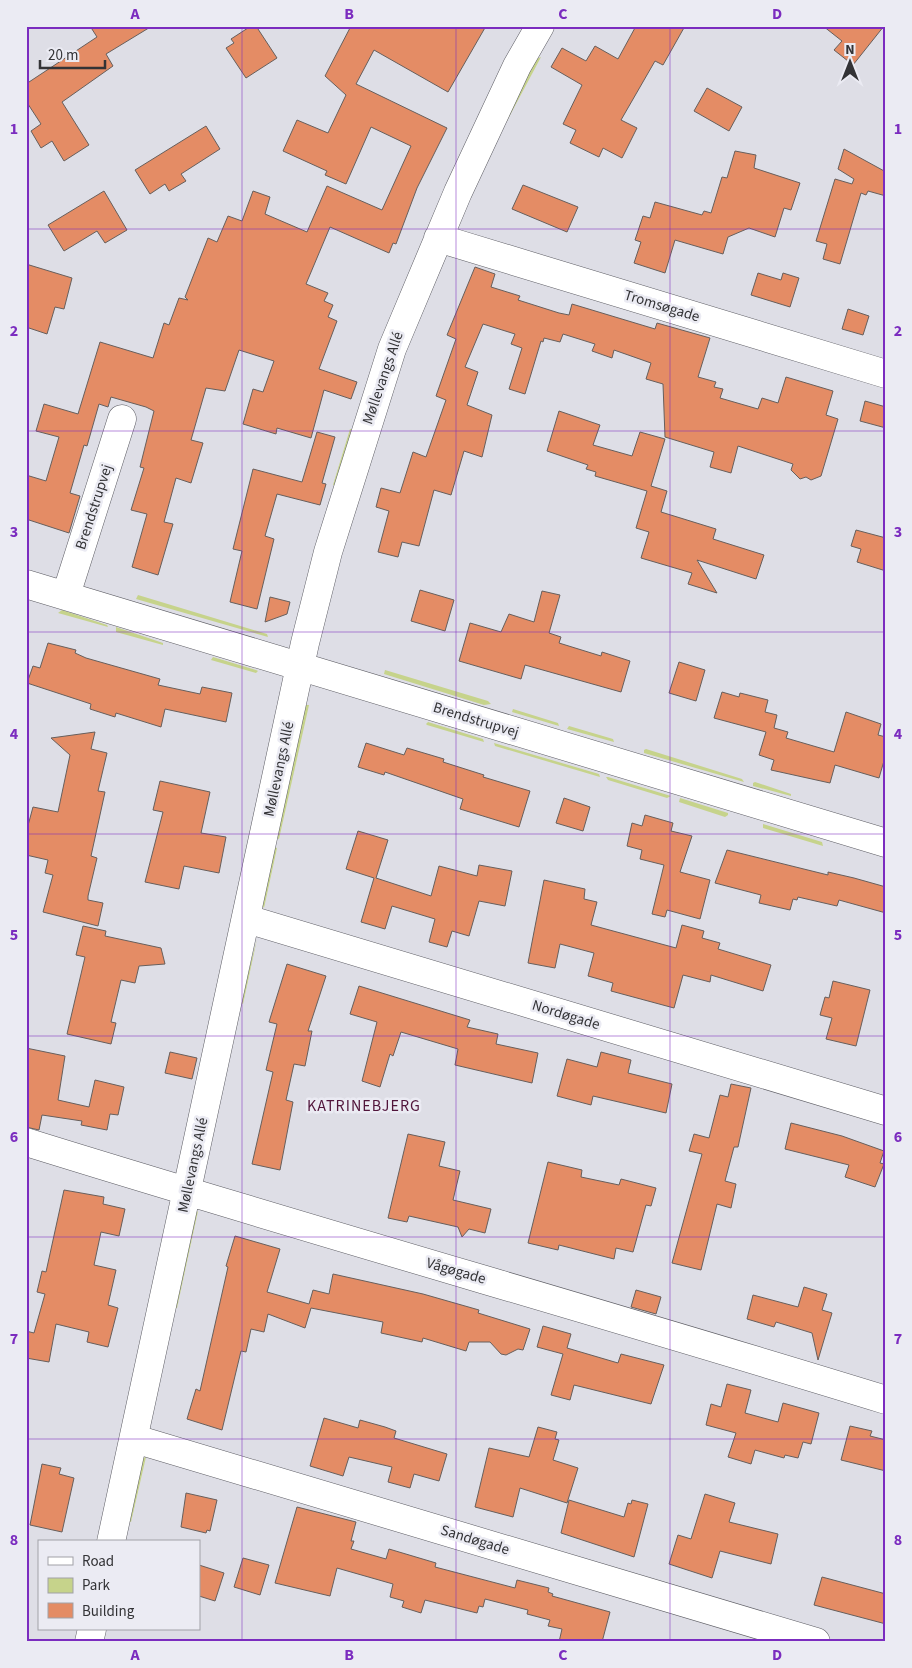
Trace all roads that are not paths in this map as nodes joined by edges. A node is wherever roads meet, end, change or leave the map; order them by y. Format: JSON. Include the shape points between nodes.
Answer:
{"nodes":[{"id":1,"x":540,"y":26,"type":"edge"},
{"id":2,"x":438,"y":238,"type":"junction"},
{"id":3,"x":886,"y":374,"type":"edge"},
{"id":4,"x":122,"y":419,"type":"dead end"},
{"id":5,"x":26,"y":584,"type":"edge"},
{"id":6,"x":66,"y":595,"type":"junction"},
{"id":7,"x":301,"y":667,"type":"junction"},
{"id":8,"x":886,"y":843,"type":"edge"},
{"id":9,"x":246,"y":919,"type":"junction"},
{"id":10,"x":886,"y":1111,"type":"edge"},
{"id":11,"x":26,"y":1142,"type":"edge"},
{"id":12,"x":187,"y":1192,"type":"junction"},
{"id":13,"x":886,"y":1400,"type":"edge"},
{"id":14,"x":134,"y":1439,"type":"junction"},
{"id":15,"x":111,"y":1540,"type":"edge"},
{"id":16,"x":816,"y":1642,"type":"edge"}],
"edges":[{"from":1,"to":2,"type":"street","name":"Møllevangs Allé"},
{"from":2,"to":3,"type":"street","name":"Tromsøgade"},
{"from":2,"to":7,"type":"street","name":"Møllevangs Allé","via":[[392,349],[355,461],[328,552]]},
{"from":4,"to":6,"type":"street","name":"Brendstrupvej"},
{"from":5,"to":6,"type":"street","name":"Brendstrupvej"},
{"from":6,"to":7,"type":"street","name":"Brendstrupvej"},
{"from":7,"to":8,"type":"street","name":"Brendstrupvej"},
{"from":7,"to":9,"type":"street","name":"Møllevangs Allé"},
{"from":9,"to":10,"type":"street","name":"Nordøgade"},
{"from":9,"to":12,"type":"street","name":"Møllevangs Allé"},
{"from":11,"to":12,"type":"street","name":"Vågøgade"},
{"from":12,"to":13,"type":"street","name":"Vågøgade"},
{"from":12,"to":14,"type":"street","name":"Møllevangs Allé"},
{"from":14,"to":15,"type":"street","name":"Møllevangs Allé"},
{"from":14,"to":16,"type":"street","name":"Sandøgade"}]}
